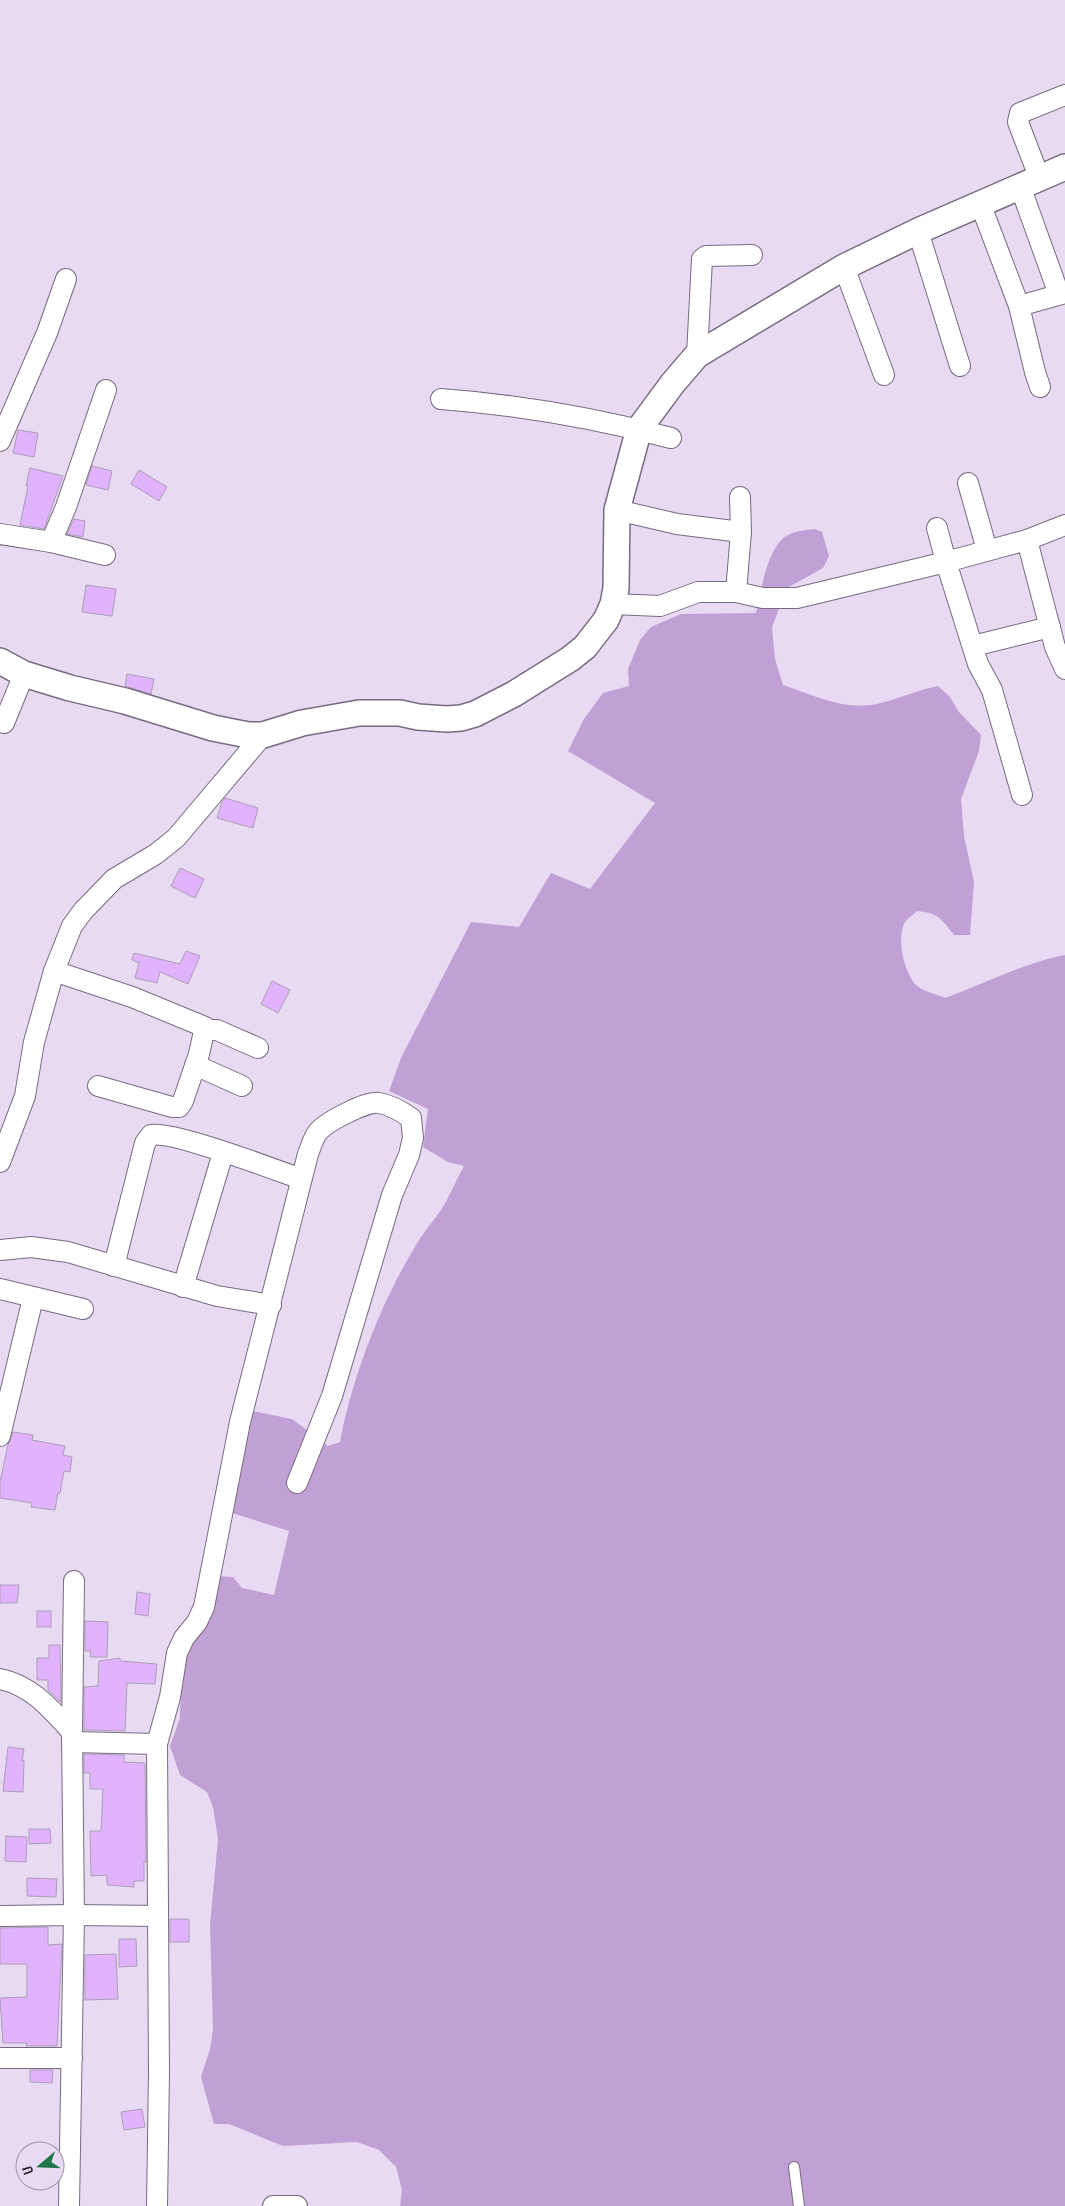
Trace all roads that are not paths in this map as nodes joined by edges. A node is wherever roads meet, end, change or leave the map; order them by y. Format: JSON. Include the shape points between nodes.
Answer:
{"nodes":[{"id":1,"x":1065,"y":95,"type":"edge"},
{"id":2,"x":1065,"y":167,"type":"edge"},
{"id":3,"x":1030,"y":181,"type":"junction"},
{"id":4,"x":980,"y":203,"type":"junction"},
{"id":5,"x":918,"y":231,"type":"junction"},
{"id":6,"x":752,"y":255,"type":"dead end"},
{"id":7,"x":844,"y":267,"type":"junction"},
{"id":8,"x":66,"y":279,"type":"dead end"},
{"id":9,"x":1060,"y":289,"type":"edge"},
{"id":10,"x":1019,"y":306,"type":"junction"},
{"id":11,"x":697,"y":355,"type":"junction"},
{"id":12,"x":960,"y":366,"type":"dead end"},
{"id":13,"x":884,"y":375,"type":"dead end"},
{"id":14,"x":1040,"y":386,"type":"dead end"},
{"id":15,"x":106,"y":390,"type":"dead end"},
{"id":16,"x":441,"y":399,"type":"dead end"},
{"id":17,"x":639,"y":429,"type":"junction"},
{"id":18,"x":671,"y":438,"type":"dead end"},
{"id":19,"x":0,"y":440,"type":"edge"},
{"id":20,"x":968,"y":483,"type":"dead end"},
{"id":21,"x":740,"y":497,"type":"dead end"},
{"id":22,"x":617,"y":510,"type":"junction"},
{"id":23,"x":1065,"y":525,"type":"edge"},
{"id":24,"x":937,"y":528,"type":"dead end"},
{"id":25,"x":741,"y":532,"type":"junction"},
{"id":26,"x":0,"y":534,"type":"edge"},
{"id":27,"x":1027,"y":540,"type":"junction"},
{"id":28,"x":51,"y":542,"type":"junction"},
{"id":29,"x":987,"y":550,"type":"junction"},
{"id":30,"x":105,"y":555,"type":"dead end"},
{"id":31,"x":946,"y":562,"type":"junction"},
{"id":32,"x":736,"y":592,"type":"junction"},
{"id":33,"x":613,"y":604,"type":"junction"},
{"id":34,"x":1050,"y":627,"type":"junction"},
{"id":35,"x":973,"y":646,"type":"junction"},
{"id":36,"x":0,"y":661,"type":"edge"},
{"id":37,"x":1065,"y":668,"type":"edge"},
{"id":38,"x":24,"y":674,"type":"junction"},
{"id":39,"x":4,"y":723,"type":"dead end"},
{"id":40,"x":263,"y":735,"type":"junction"},
{"id":41,"x":1022,"y":795,"type":"dead end"},
{"id":42,"x":54,"y":971,"type":"junction"},
{"id":43,"x":206,"y":1030,"type":"junction"},
{"id":44,"x":258,"y":1048,"type":"dead end"},
{"id":45,"x":195,"y":1065,"type":"junction"},
{"id":46,"x":98,"y":1086,"type":"dead end"},
{"id":47,"x":242,"y":1086,"type":"dead end"},
{"id":48,"x":223,"y":1152,"type":"junction"},
{"id":49,"x":0,"y":1162,"type":"edge"},
{"id":50,"x":301,"y":1179,"type":"junction"},
{"id":51,"x":0,"y":1250,"type":"edge"},
{"id":52,"x":114,"y":1266,"type":"junction"},
{"id":53,"x":183,"y":1287,"type":"junction"},
{"id":54,"x":0,"y":1289,"type":"edge"},
{"id":55,"x":33,"y":1298,"type":"junction"},
{"id":56,"x":271,"y":1305,"type":"junction"},
{"id":57,"x":83,"y":1309,"type":"dead end"},
{"id":58,"x":0,"y":1436,"type":"edge"},
{"id":59,"x":297,"y":1484,"type":"dead end"},
{"id":60,"x":74,"y":1581,"type":"dead end"},
{"id":61,"x":0,"y":1680,"type":"edge"},
{"id":62,"x":72,"y":1737,"type":"junction"},
{"id":63,"x":157,"y":1744,"type":"junction"},
{"id":64,"x":74,"y":1915,"type":"junction"},
{"id":65,"x":0,"y":1916,"type":"edge"},
{"id":66,"x":158,"y":1916,"type":"junction"},
{"id":67,"x":0,"y":2058,"type":"edge"},
{"id":68,"x":72,"y":2058,"type":"junction"},
{"id":69,"x":794,"y":2167,"type":"dead end"},
{"id":70,"x":69,"y":2206,"type":"edge"},
{"id":71,"x":157,"y":2206,"type":"edge"},
{"id":72,"x":273,"y":2206,"type":"edge"},
{"id":73,"x":297,"y":2206,"type":"edge"},
{"id":74,"x":800,"y":2206,"type":"edge"}],
"edges":[{"from":1,"to":3,"type":"street","via":[[1018,116]]},
{"from":2,"to":3,"type":"street"},
{"from":3,"to":4,"type":"street"},
{"from":3,"to":9,"type":"street"},
{"from":4,"to":5,"type":"street"},
{"from":4,"to":10,"type":"street"},
{"from":5,"to":7,"type":"street"},
{"from":5,"to":12,"type":"street"},
{"from":6,"to":11,"type":"street","via":[[706,256],[702,259]]},
{"from":7,"to":11,"type":"street"},
{"from":7,"to":13,"type":"street"},
{"from":8,"to":19,"type":"street","via":[[47,333]]},
{"from":9,"to":10,"type":"street"},
{"from":10,"to":14,"type":"street"},
{"from":11,"to":17,"type":"street"},
{"from":15,"to":28,"type":"street"},
{"from":16,"to":17,"type":"street","via":[[534,409]]},
{"from":17,"to":18,"type":"street"},
{"from":17,"to":22,"type":"street"},
{"from":20,"to":29,"type":"street"},
{"from":21,"to":25,"type":"street"},
{"from":22,"to":25,"type":"street","via":[[676,524]]},
{"from":22,"to":33,"type":"street","via":[[618,560]]},
{"from":23,"to":27,"type":"street"},
{"from":24,"to":31,"type":"street"},
{"from":25,"to":32,"type":"street"},
{"from":26,"to":28,"type":"street"},
{"from":27,"to":29,"type":"street"},
{"from":27,"to":34,"type":"street"},
{"from":28,"to":30,"type":"street"},
{"from":29,"to":31,"type":"street"},
{"from":31,"to":32,"type":"street","via":[[797,598],[763,598]]},
{"from":31,"to":35,"type":"street"},
{"from":32,"to":33,"type":"street","via":[[698,592],[660,606]]},
{"from":33,"to":40,"type":"street","via":[[595,636],[578,653],[514,694],[475,714],[447,719],[400,713],[360,713]]},
{"from":34,"to":35,"type":"street"},
{"from":34,"to":37,"type":"street"},
{"from":35,"to":41,"type":"street","via":[[978,664],[992,690]]},
{"from":36,"to":38,"type":"street"},
{"from":38,"to":39,"type":"street"},
{"from":38,"to":40,"type":"street","via":[[213,728]]},
{"from":40,"to":42,"type":"street","via":[[176,838],[114,879],[83,911],[72,926]]},
{"from":42,"to":43,"type":"street","via":[[201,1024]]},
{"from":42,"to":49,"type":"street","via":[[34,1042],[25,1096]]},
{"from":43,"to":44,"type":"street","via":[[217,1030]]},
{"from":43,"to":45,"type":"street"},
{"from":45,"to":46,"type":"street","via":[[184,1101],[177,1108]]},
{"from":45,"to":47,"type":"street"},
{"from":48,"to":50,"type":"street"},
{"from":48,"to":52,"type":"street","via":[[158,1134],[147,1139]]},
{"from":48,"to":53,"type":"street"},
{"from":50,"to":56,"type":"street"},
{"from":50,"to":59,"type":"street","via":[[316,1134],[328,1122],[378,1103],[411,1118],[414,1138],[409,1155],[392,1195],[332,1396]]},
{"from":51,"to":52,"type":"street","via":[[31,1247],[68,1252]]},
{"from":52,"to":53,"type":"street"},
{"from":53,"to":56,"type":"street"},
{"from":54,"to":55,"type":"street"},
{"from":55,"to":57,"type":"street"},
{"from":55,"to":58,"type":"street"},
{"from":56,"to":63,"type":"street","via":[[240,1422],[204,1607],[177,1653],[170,1697]]},
{"from":60,"to":62,"type":"street"},
{"from":61,"to":62,"type":"street","via":[[26,1688],[55,1712]]},
{"from":62,"to":63,"type":"street"},
{"from":62,"to":64,"type":"street"},
{"from":63,"to":66,"type":"street"},
{"from":64,"to":65,"type":"street"},
{"from":64,"to":66,"type":"street"},
{"from":64,"to":68,"type":"street"},
{"from":66,"to":71,"type":"street"},
{"from":67,"to":68,"type":"street"},
{"from":68,"to":70,"type":"street"},
{"from":69,"to":74,"type":"lane"},
{"from":72,"to":73,"type":"street"}]}
